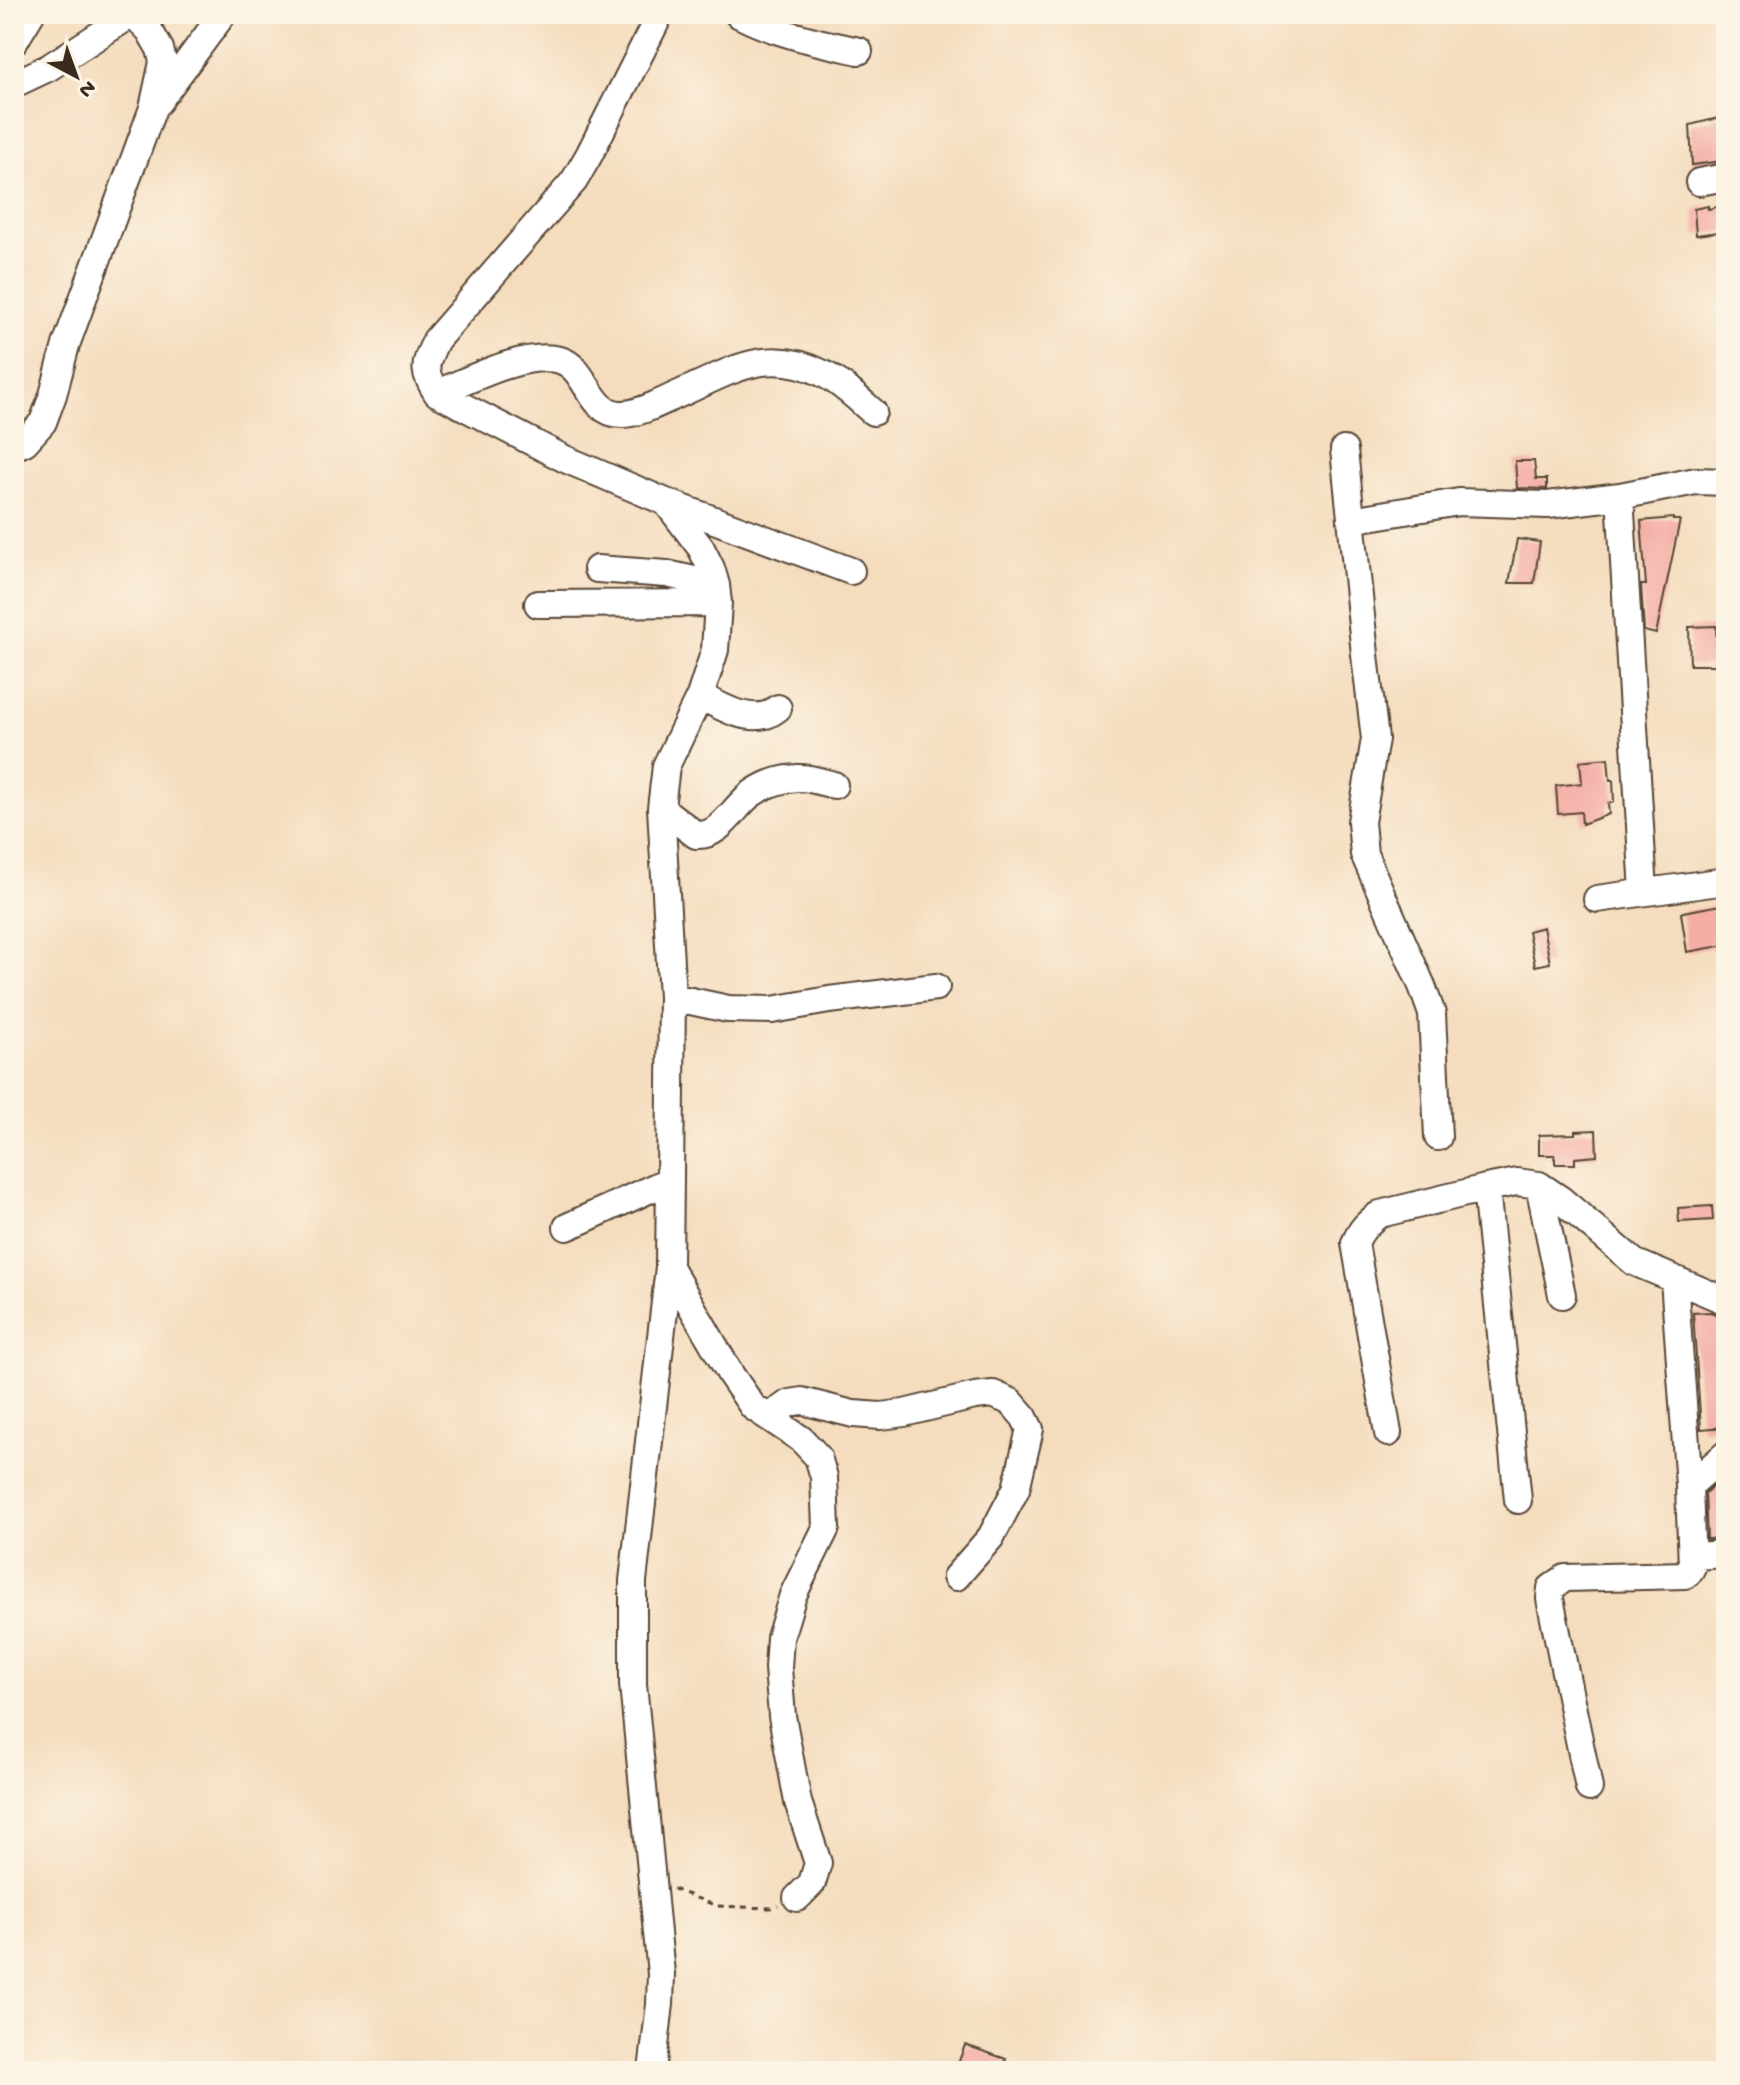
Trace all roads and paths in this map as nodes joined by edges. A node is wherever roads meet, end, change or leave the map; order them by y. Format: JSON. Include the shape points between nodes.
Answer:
{"nodes":[{"id":1,"x":31,"y":14,"type":"edge"},
{"id":2,"x":133,"y":14,"type":"edge"},
{"id":3,"x":223,"y":14,"type":"edge"},
{"id":4,"x":660,"y":14,"type":"edge"},
{"id":5,"x":738,"y":14,"type":"edge"},
{"id":6,"x":802,"y":26,"type":"edge"},
{"id":7,"x":14,"y":42,"type":"edge"},
{"id":8,"x":859,"y":51,"type":"dead end"},
{"id":9,"x":14,"y":84,"type":"edge"},
{"id":10,"x":153,"y":108,"type":"junction"},
{"id":11,"x":1726,"y":177,"type":"edge"},
{"id":12,"x":1699,"y":182,"type":"dead end"},
{"id":13,"x":437,"y":393,"type":"junction"},
{"id":14,"x":873,"y":412,"type":"dead end"},
{"id":15,"x":14,"y":447,"type":"edge"},
{"id":16,"x":1344,"y":450,"type":"dead end"},
{"id":17,"x":1726,"y":482,"type":"edge"},
{"id":18,"x":1620,"y":496,"type":"junction"},
{"id":19,"x":666,"y":502,"type":"junction"},
{"id":20,"x":1351,"y":520,"type":"junction"},
{"id":21,"x":597,"y":569,"type":"dead end"},
{"id":22,"x":851,"y":571,"type":"dead end"},
{"id":23,"x":717,"y":594,"type":"junction"},
{"id":24,"x":538,"y":604,"type":"dead end"},
{"id":25,"x":700,"y":696,"type":"junction"},
{"id":26,"x":778,"y":708,"type":"dead end"},
{"id":27,"x":834,"y":785,"type":"dead end"},
{"id":28,"x":661,"y":808,"type":"junction"},
{"id":29,"x":1726,"y":881,"type":"edge"},
{"id":30,"x":1644,"y":892,"type":"junction"},
{"id":31,"x":1597,"y":899,"type":"dead end"},
{"id":32,"x":936,"y":987,"type":"dead end"},
{"id":33,"x":672,"y":997,"type":"junction"},
{"id":34,"x":1438,"y":1137,"type":"dead end"},
{"id":35,"x":670,"y":1180,"type":"junction"},
{"id":36,"x":1539,"y":1185,"type":"junction"},
{"id":37,"x":1486,"y":1188,"type":"junction"},
{"id":38,"x":567,"y":1227,"type":"dead end"},
{"id":39,"x":669,"y":1267,"type":"junction"},
{"id":40,"x":1674,"y":1279,"type":"junction"},
{"id":41,"x":1562,"y":1295,"type":"dead end"},
{"id":42,"x":1726,"y":1301,"type":"edge"},
{"id":43,"x":769,"y":1417,"type":"junction"},
{"id":44,"x":1388,"y":1433,"type":"dead end"},
{"id":45,"x":1726,"y":1454,"type":"edge"},
{"id":46,"x":1689,"y":1486,"type":"junction"},
{"id":47,"x":1518,"y":1500,"type":"dead end"},
{"id":48,"x":1726,"y":1554,"type":"edge"},
{"id":49,"x":1693,"y":1556,"type":"junction"},
{"id":50,"x":956,"y":1577,"type":"dead end"},
{"id":51,"x":1589,"y":1788,"type":"dead end"},
{"id":52,"x":652,"y":1883,"type":"junction"},
{"id":53,"x":797,"y":1898,"type":"joint"},
{"id":54,"x":652,"y":2071,"type":"edge"}],
"edges":[{"from":1,"to":7,"type":"street"},
{"from":2,"to":9,"type":"street"},
{"from":2,"to":10,"type":"street","via":[[149,30],[163,62]]},
{"from":3,"to":10,"type":"street"},
{"from":4,"to":13,"type":"street","via":[[574,181],[436,340],[425,365]]},
{"from":5,"to":6,"type":"street","via":[[756,23]]},
{"from":6,"to":8,"type":"street"},
{"from":10,"to":15,"type":"street","via":[[43,422]]},
{"from":11,"to":12,"type":"street"},
{"from":13,"to":14,"type":"street","via":[[512,364],[559,360],[581,377],[603,409],[628,414],[738,368],[772,360],[823,373]]},
{"from":13,"to":19,"type":"street","via":[[565,459]]},
{"from":16,"to":20,"type":"street"},
{"from":17,"to":18,"type":"street","via":[[1696,481]]},
{"from":18,"to":20,"type":"street","via":[[1548,505],[1459,502]]},
{"from":18,"to":30,"type":"street"},
{"from":19,"to":22,"type":"street"},
{"from":19,"to":23,"type":"street","via":[[701,548]]},
{"from":20,"to":34,"type":"street","via":[[1375,739],[1361,822],[1364,854],[1432,1014]]},
{"from":21,"to":23,"type":"street","via":[[667,574]]},
{"from":23,"to":24,"type":"street"},
{"from":23,"to":25,"type":"street","via":[[715,650]]},
{"from":25,"to":26,"type":"street","via":[[743,715],[765,716]]},
{"from":25,"to":28,"type":"street","via":[[666,766]]},
{"from":27,"to":28,"type":"street","via":[[809,778],[772,782],[703,835]]},
{"from":28,"to":33,"type":"street"},
{"from":29,"to":30,"type":"street"},
{"from":30,"to":31,"type":"street"},
{"from":32,"to":33,"type":"street","via":[[772,1010],[728,1009]]},
{"from":33,"to":35,"type":"street"},
{"from":35,"to":38,"type":"street"},
{"from":35,"to":39,"type":"street"},
{"from":36,"to":37,"type":"street","via":[[1517,1182]]},
{"from":36,"to":40,"type":"street","via":[[1634,1262]]},
{"from":36,"to":41,"type":"street"},
{"from":37,"to":44,"type":"street","via":[[1380,1214],[1355,1243]]},
{"from":37,"to":47,"type":"street"},
{"from":39,"to":43,"type":"street","via":[[743,1393]]},
{"from":39,"to":52,"type":"street","via":[[633,1581],[633,1684]]},
{"from":40,"to":42,"type":"street"},
{"from":40,"to":46,"type":"street"},
{"from":43,"to":50,"type":"street","via":[[802,1401],[881,1416],[993,1394],[1011,1402],[1030,1429],[1016,1489],[991,1537]]},
{"from":43,"to":53,"type":"street","via":[[818,1457],[826,1504],[826,1528],[793,1595],[780,1638],[782,1716],[798,1802],[818,1863],[812,1883]]},
{"from":45,"to":46,"type":"street"},
{"from":46,"to":49,"type":"street"},
{"from":48,"to":49,"type":"street"},
{"from":49,"to":51,"type":"street","via":[[1685,1575],[1565,1578],[1551,1588]]},
{"from":52,"to":53,"type":"path","via":[[717,1906],[770,1908]]},
{"from":52,"to":54,"type":"street","via":[[661,1974]]}]}
